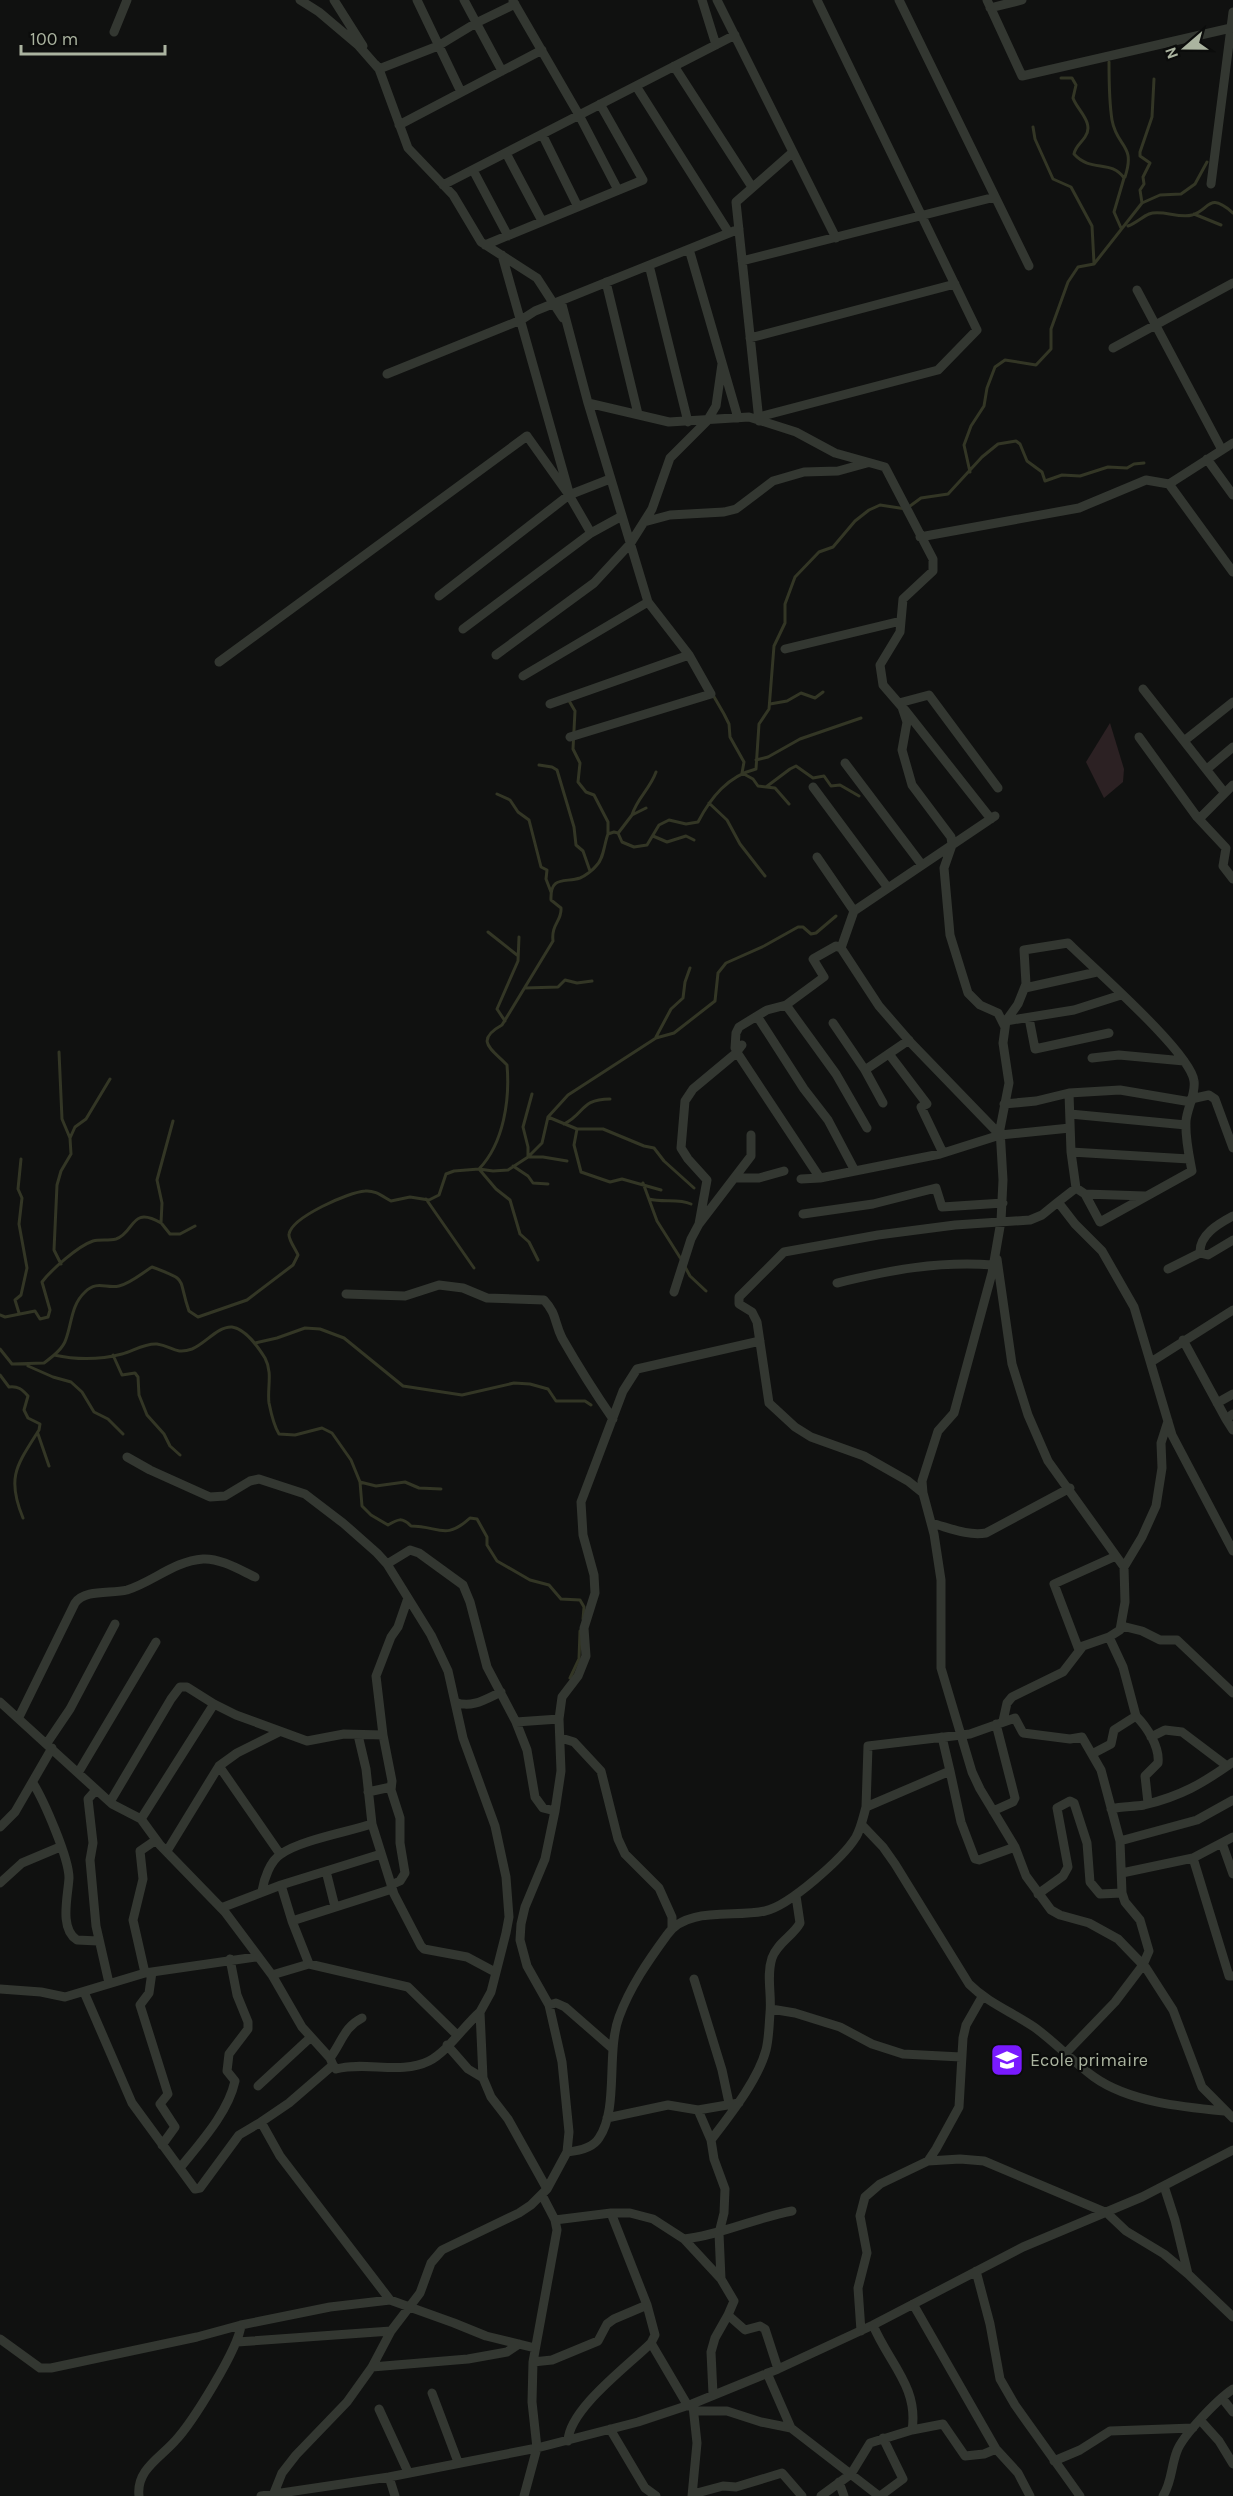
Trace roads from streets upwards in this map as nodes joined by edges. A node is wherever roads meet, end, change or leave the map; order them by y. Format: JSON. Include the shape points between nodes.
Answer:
{"nodes":[{"id":1,"x":127,"y":0,"type":"edge"},
{"id":2,"x":300,"y":0,"type":"edge"},
{"id":3,"x":333,"y":0,"type":"edge"},
{"id":4,"x":417,"y":0,"type":"edge"},
{"id":5,"x":464,"y":0,"type":"edge"},
{"id":6,"x":716,"y":0,"type":"edge"},
{"id":7,"x":817,"y":0,"type":"edge"},
{"id":8,"x":899,"y":0,"type":"edge"},
{"id":9,"x":1022,"y":0,"type":"edge"},
{"id":10,"x":514,"y":2,"type":"edge"},
{"id":11,"x":702,"y":2,"type":"edge"},
{"id":12,"x":989,"y":4,"type":"edge"},
{"id":13,"x":1233,"y":12,"type":"edge"},
{"id":14,"x":476,"y":23,"type":"junction"},
{"id":15,"x":1231,"y":28,"type":"junction"},
{"id":16,"x":114,"y":32,"type":"dead end"},
{"id":17,"x":735,"y":36,"type":"junction"},
{"id":18,"x":716,"y":45,"type":"junction"},
{"id":19,"x":438,"y":46,"type":"junction"},
{"id":20,"x":542,"y":50,"type":"junction"},
{"id":21,"x":675,"y":66,"type":"junction"},
{"id":22,"x":379,"y":69,"type":"junction"},
{"id":23,"x":502,"y":71,"type":"junction"},
{"id":24,"x":636,"y":86,"type":"junction"},
{"id":25,"x":461,"y":92,"type":"junction"},
{"id":26,"x":600,"y":104,"type":"junction"},
{"id":27,"x":579,"y":115,"type":"junction"},
{"id":28,"x":399,"y":124,"type":"junction"},
{"id":29,"x":542,"y":134,"type":"junction"},
{"id":30,"x":793,"y":152,"type":"junction"},
{"id":31,"x":506,"y":153,"type":"junction"},
{"id":32,"x":473,"y":170,"type":"junction"},
{"id":33,"x":1211,"y":184,"type":"dead end"},
{"id":34,"x":443,"y":185,"type":"junction"},
{"id":35,"x":752,"y":188,"type":"junction"},
{"id":36,"x":618,"y":190,"type":"junction"},
{"id":37,"x":995,"y":197,"type":"junction"},
{"id":38,"x":578,"y":207,"type":"junction"},
{"id":39,"x":921,"y":216,"type":"junction"},
{"id":40,"x":542,"y":221,"type":"junction"},
{"id":41,"x":734,"y":231,"type":"junction"},
{"id":42,"x":508,"y":236,"type":"junction"},
{"id":43,"x":836,"y":237,"type":"junction"},
{"id":44,"x":485,"y":245,"type":"junction"},
{"id":45,"x":689,"y":249,"type":"junction"},
{"id":46,"x":502,"y":255,"type":"junction"},
{"id":47,"x":742,"y":261,"type":"junction"},
{"id":48,"x":650,"y":265,"type":"junction"},
{"id":49,"x":1029,"y":266,"type":"dead end"},
{"id":50,"x":606,"y":282,"type":"junction"},
{"id":51,"x":1233,"y":283,"type":"edge"},
{"id":52,"x":954,"y":284,"type":"junction"},
{"id":53,"x":1137,"y":290,"type":"dead end"},
{"id":54,"x":557,"y":302,"type":"junction"},
{"id":55,"x":520,"y":320,"type":"junction"},
{"id":56,"x":1155,"y":325,"type":"junction"},
{"id":57,"x":750,"y":338,"type":"junction"},
{"id":58,"x":1113,"y":348,"type":"dead end"},
{"id":59,"x":722,"y":364,"type":"junction"},
{"id":60,"x":387,"y":374,"type":"dead end"},
{"id":61,"x":588,"y":404,"type":"junction"},
{"id":62,"x":638,"y":414,"type":"junction"},
{"id":63,"x":738,"y":418,"type":"junction"},
{"id":64,"x":759,"y":419,"type":"junction"},
{"id":65,"x":707,"y":421,"type":"junction"},
{"id":66,"x":688,"y":422,"type":"junction"},
{"id":67,"x":1233,"y":443,"type":"edge"},
{"id":68,"x":1222,"y":450,"type":"junction"},
{"id":69,"x":1207,"y":459,"type":"junction"},
{"id":70,"x":869,"y":463,"type":"junction"},
{"id":71,"x":610,"y":479,"type":"junction"},
{"id":72,"x":1169,"y":484,"type":"junction"},
{"id":73,"x":569,"y":495,"type":"junction"},
{"id":74,"x":1233,"y":495,"type":"edge"},
{"id":75,"x":621,"y":516,"type":"junction"},
{"id":76,"x":644,"y":522,"type":"junction"},
{"id":77,"x":591,"y":533,"type":"junction"},
{"id":78,"x":920,"y":537,"type":"junction"},
{"id":79,"x":630,"y":544,"type":"junction"},
{"id":80,"x":1233,"y":572,"type":"edge"},
{"id":81,"x":439,"y":596,"type":"dead end"},
{"id":82,"x":648,"y":602,"type":"junction"},
{"id":83,"x":901,"y":621,"type":"junction"},
{"id":84,"x":462,"y":629,"type":"dead end"},
{"id":85,"x":785,"y":649,"type":"dead end"},
{"id":86,"x":496,"y":654,"type":"dead end"},
{"id":87,"x":689,"y":655,"type":"junction"},
{"id":88,"x":219,"y":662,"type":"dead end"},
{"id":89,"x":523,"y":676,"type":"dead end"},
{"id":90,"x":1143,"y":688,"type":"dead end"},
{"id":91,"x":1233,"y":702,"type":"edge"},
{"id":92,"x":550,"y":704,"type":"dead end"},
{"id":93,"x":900,"y":705,"type":"junction"},
{"id":94,"x":570,"y":737,"type":"dead end"},
{"id":95,"x":1139,"y":737,"type":"dead end"},
{"id":96,"x":1184,"y":741,"type":"junction"},
{"id":97,"x":1233,"y":747,"type":"edge"},
{"id":98,"x":845,"y":763,"type":"dead end"},
{"id":99,"x":1207,"y":769,"type":"junction"},
{"id":100,"x":1233,"y":785,"type":"edge"},
{"id":101,"x":813,"y":786,"type":"dead end"},
{"id":102,"x":998,"y":788,"type":"dead end"},
{"id":103,"x":1224,"y":792,"type":"junction"},
{"id":104,"x":1199,"y":819,"type":"junction"},
{"id":105,"x":952,"y":845,"type":"junction"},
{"id":106,"x":817,"y":857,"type":"dead end"},
{"id":107,"x":922,"y":865,"type":"junction"},
{"id":108,"x":1233,"y":878,"type":"edge"},
{"id":109,"x":888,"y":888,"type":"junction"},
{"id":110,"x":854,"y":911,"type":"junction"},
{"id":111,"x":841,"y":948,"type":"junction"},
{"id":112,"x":1097,"y":972,"type":"junction"},
{"id":113,"x":1024,"y":988,"type":"junction"},
{"id":114,"x":1121,"y":995,"type":"junction"},
{"id":115,"x":786,"y":1005,"type":"junction"},
{"id":116,"x":757,"y":1016,"type":"junction"},
{"id":117,"x":1029,"y":1018,"type":"junction"},
{"id":118,"x":833,"y":1023,"type":"dead end"},
{"id":119,"x":1006,"y":1024,"type":"junction"},
{"id":120,"x":1109,"y":1033,"type":"dead end"},
{"id":121,"x":909,"y":1040,"type":"junction"},
{"id":122,"x":738,"y":1048,"type":"junction"},
{"id":123,"x":889,"y":1054,"type":"junction"},
{"id":124,"x":1092,"y":1058,"type":"dead end"},
{"id":125,"x":1184,"y":1061,"type":"junction"},
{"id":126,"x":865,"y":1070,"type":"junction"},
{"id":127,"x":1069,"y":1093,"type":"junction"},
{"id":128,"x":1191,"y":1100,"type":"junction"},
{"id":129,"x":883,"y":1103,"type":"dead end"},
{"id":130,"x":1004,"y":1104,"type":"junction"},
{"id":131,"x":1070,"y":1114,"type":"junction"},
{"id":132,"x":1186,"y":1125,"type":"junction"},
{"id":133,"x":867,"y":1128,"type":"dead end"},
{"id":134,"x":1070,"y":1128,"type":"junction"},
{"id":135,"x":751,"y":1135,"type":"dead end"},
{"id":136,"x":1000,"y":1135,"type":"junction"},
{"id":137,"x":1233,"y":1148,"type":"edge"},
{"id":138,"x":1071,"y":1152,"type":"junction"},
{"id":139,"x":943,"y":1153,"type":"junction"},
{"id":140,"x":1189,"y":1159,"type":"junction"},
{"id":141,"x":784,"y":1171,"type":"dead end"},
{"id":142,"x":855,"y":1171,"type":"junction"},
{"id":143,"x":735,"y":1178,"type":"junction"},
{"id":144,"x":820,"y":1178,"type":"junction"},
{"id":145,"x":801,"y":1179,"type":"dead end"},
{"id":146,"x":1076,"y":1188,"type":"junction"},
{"id":147,"x":1085,"y":1194,"type":"junction"},
{"id":148,"x":1147,"y":1196,"type":"junction"},
{"id":149,"x":1058,"y":1202,"type":"junction"},
{"id":150,"x":1003,"y":1203,"type":"junction"},
{"id":151,"x":803,"y":1214,"type":"dead end"},
{"id":152,"x":1233,"y":1216,"type":"edge"},
{"id":153,"x":1001,"y":1221,"type":"junction"},
{"id":154,"x":699,"y":1224,"type":"junction"},
{"id":155,"x":1233,"y":1240,"type":"edge"},
{"id":156,"x":996,"y":1248,"type":"junction"},
{"id":157,"x":1200,"y":1253,"type":"junction"},
{"id":158,"x":993,"y":1265,"type":"junction"},
{"id":159,"x":1168,"y":1269,"type":"dead end"},
{"id":160,"x":837,"y":1283,"type":"dead end"},
{"id":161,"x":674,"y":1292,"type":"dead end"},
{"id":162,"x":346,"y":1294,"type":"dead end"},
{"id":163,"x":1233,"y":1310,"type":"edge"},
{"id":164,"x":1183,"y":1340,"type":"junction"},
{"id":165,"x":760,"y":1341,"type":"junction"},
{"id":166,"x":1151,"y":1362,"type":"junction"},
{"id":167,"x":1233,"y":1394,"type":"edge"},
{"id":168,"x":1217,"y":1403,"type":"junction"},
{"id":169,"x":1230,"y":1417,"type":"edge"},
{"id":170,"x":613,"y":1419,"type":"junction"},
{"id":171,"x":1168,"y":1421,"type":"junction"},
{"id":172,"x":1233,"y":1430,"type":"edge"},
{"id":173,"x":127,"y":1457,"type":"dead end"},
{"id":174,"x":1070,"y":1488,"type":"junction"},
{"id":175,"x":923,"y":1493,"type":"junction"},
{"id":176,"x":931,"y":1523,"type":"junction"},
{"id":177,"x":1233,"y":1551,"type":"edge"},
{"id":178,"x":1116,"y":1556,"type":"junction"},
{"id":179,"x":387,"y":1564,"type":"junction"},
{"id":180,"x":1124,"y":1567,"type":"junction"},
{"id":181,"x":255,"y":1577,"type":"dead end"},
{"id":182,"x":408,"y":1598,"type":"junction"},
{"id":183,"x":115,"y":1624,"type":"dead end"},
{"id":184,"x":1122,"y":1626,"type":"junction"},
{"id":185,"x":1109,"y":1638,"type":"junction"},
{"id":186,"x":156,"y":1642,"type":"dead end"},
{"id":187,"x":1079,"y":1650,"type":"junction"},
{"id":188,"x":501,"y":1692,"type":"junction"},
{"id":189,"x":1233,"y":1693,"type":"edge"},
{"id":190,"x":0,"y":1702,"type":"edge"},
{"id":191,"x":455,"y":1702,"type":"junction"},
{"id":192,"x":214,"y":1704,"type":"junction"},
{"id":193,"x":1136,"y":1716,"type":"junction"},
{"id":194,"x":19,"y":1718,"type":"junction"},
{"id":195,"x":559,"y":1719,"type":"junction"},
{"id":196,"x":516,"y":1722,"type":"junction"},
{"id":197,"x":1000,"y":1723,"type":"junction"},
{"id":198,"x":279,"y":1732,"type":"junction"},
{"id":199,"x":383,"y":1735,"type":"junction"},
{"id":200,"x":358,"y":1736,"type":"junction"},
{"id":201,"x":962,"y":1736,"type":"junction"},
{"id":202,"x":942,"y":1737,"type":"junction"},
{"id":203,"x":1151,"y":1737,"type":"junction"},
{"id":204,"x":561,"y":1738,"type":"junction"},
{"id":205,"x":50,"y":1745,"type":"junction"},
{"id":206,"x":1092,"y":1754,"type":"junction"},
{"id":207,"x":1230,"y":1764,"type":"edge"},
{"id":208,"x":219,"y":1766,"type":"junction"},
{"id":209,"x":950,"y":1770,"type":"junction"},
{"id":210,"x":78,"y":1773,"type":"junction"},
{"id":211,"x":33,"y":1783,"type":"junction"},
{"id":212,"x":391,"y":1787,"type":"junction"},
{"id":213,"x":96,"y":1790,"type":"junction"},
{"id":214,"x":368,"y":1792,"type":"junction"},
{"id":215,"x":1233,"y":1800,"type":"edge"},
{"id":216,"x":110,"y":1802,"type":"junction"},
{"id":217,"x":1148,"y":1803,"type":"junction"},
{"id":218,"x":866,"y":1807,"type":"junction"},
{"id":219,"x":1111,"y":1809,"type":"junction"},
{"id":220,"x":555,"y":1811,"type":"junction"},
{"id":221,"x":993,"y":1811,"type":"junction"},
{"id":222,"x":141,"y":1819,"type":"junction"},
{"id":223,"x":372,"y":1824,"type":"junction"},
{"id":224,"x":862,"y":1825,"type":"junction"},
{"id":225,"x":0,"y":1827,"type":"edge"},
{"id":226,"x":1233,"y":1837,"type":"edge"},
{"id":227,"x":156,"y":1840,"type":"junction"},
{"id":228,"x":1120,"y":1841,"type":"junction"},
{"id":229,"x":1222,"y":1843,"type":"junction"},
{"id":230,"x":60,"y":1847,"type":"junction"},
{"id":231,"x":1015,"y":1847,"type":"junction"},
{"id":232,"x":167,"y":1851,"type":"junction"},
{"id":233,"x":280,"y":1854,"type":"junction"},
{"id":234,"x":402,"y":1854,"type":"junction"},
{"id":235,"x":382,"y":1856,"type":"junction"},
{"id":236,"x":1193,"y":1858,"type":"junction"},
{"id":237,"x":327,"y":1871,"type":"junction"},
{"id":238,"x":1122,"y":1873,"type":"junction"},
{"id":239,"x":1233,"y":1874,"type":"edge"},
{"id":240,"x":0,"y":1883,"type":"edge"},
{"id":241,"x":281,"y":1885,"type":"junction"},
{"id":242,"x":391,"y":1887,"type":"junction"},
{"id":243,"x":262,"y":1891,"type":"junction"},
{"id":244,"x":1122,"y":1893,"type":"junction"},
{"id":245,"x":1038,"y":1894,"type":"junction"},
{"id":246,"x":796,"y":1896,"type":"junction"},
{"id":247,"x":335,"y":1907,"type":"junction"},
{"id":248,"x":221,"y":1908,"type":"junction"},
{"id":249,"x":509,"y":1917,"type":"junction"},
{"id":250,"x":292,"y":1921,"type":"junction"},
{"id":251,"x":521,"y":1924,"type":"junction"},
{"id":252,"x":672,"y":1927,"type":"junction"},
{"id":253,"x":98,"y":1941,"type":"junction"},
{"id":254,"x":256,"y":1957,"type":"junction"},
{"id":255,"x":230,"y":1959,"type":"junction"},
{"id":256,"x":309,"y":1964,"type":"junction"},
{"id":257,"x":1143,"y":1965,"type":"junction"},
{"id":258,"x":148,"y":1972,"type":"junction"},
{"id":259,"x":495,"y":1972,"type":"junction"},
{"id":260,"x":272,"y":1975,"type":"junction"},
{"id":261,"x":1233,"y":1976,"type":"edge"},
{"id":262,"x":694,"y":1979,"type":"dead end"},
{"id":263,"x":109,"y":1983,"type":"junction"},
{"id":264,"x":0,"y":1989,"type":"edge"},
{"id":265,"x":84,"y":1992,"type":"junction"},
{"id":266,"x":982,"y":1997,"type":"junction"},
{"id":267,"x":549,"y":2005,"type":"junction"},
{"id":268,"x":771,"y":2009,"type":"junction"},
{"id":269,"x":480,"y":2012,"type":"junction"},
{"id":270,"x":362,"y":2018,"type":"dead end"},
{"id":271,"x":457,"y":2035,"type":"junction"},
{"id":272,"x":311,"y":2037,"type":"junction"},
{"id":273,"x":447,"y":2045,"type":"junction"},
{"id":274,"x":612,"y":2048,"type":"junction"},
{"id":275,"x":1066,"y":2053,"type":"junction"},
{"id":276,"x":961,"y":2057,"type":"junction"},
{"id":277,"x":332,"y":2062,"type":"junction"},
{"id":278,"x":483,"y":2078,"type":"junction"},
{"id":279,"x":258,"y":2086,"type":"dead end"},
{"id":280,"x":734,"y":2103,"type":"junction"},
{"id":281,"x":698,"y":2110,"type":"junction"},
{"id":282,"x":1226,"y":2111,"type":"junction"},
{"id":283,"x":607,"y":2118,"type":"junction"},
{"id":284,"x":1233,"y":2118,"type":"edge"},
{"id":285,"x":261,"y":2122,"type":"junction"},
{"id":286,"x":711,"y":2140,"type":"junction"},
{"id":287,"x":162,"y":2145,"type":"junction"},
{"id":288,"x":1233,"y":2150,"type":"edge"},
{"id":289,"x":567,"y":2152,"type":"junction"},
{"id":290,"x":928,"y":2161,"type":"junction"},
{"id":291,"x":180,"y":2168,"type":"junction"},
{"id":292,"x":1164,"y":2186,"type":"junction"},
{"id":293,"x":545,"y":2192,"type":"junction"},
{"id":294,"x":792,"y":2211,"type":"dead end"},
{"id":295,"x":611,"y":2213,"type":"junction"},
{"id":296,"x":1107,"y":2213,"type":"junction"},
{"id":297,"x":555,"y":2220,"type":"junction"},
{"id":298,"x":719,"y":2233,"type":"junction"},
{"id":299,"x":684,"y":2239,"type":"junction"},
{"id":300,"x":976,"y":2271,"type":"junction"},
{"id":301,"x":1188,"y":2274,"type":"junction"},
{"id":302,"x":721,"y":2279,"type":"junction"},
{"id":303,"x":390,"y":2300,"type":"junction"},
{"id":304,"x":913,"y":2304,"type":"junction"},
{"id":305,"x":647,"y":2305,"type":"junction"},
{"id":306,"x":411,"y":2306,"type":"junction"},
{"id":307,"x":728,"y":2315,"type":"junction"},
{"id":308,"x":1233,"y":2317,"type":"edge"},
{"id":309,"x":241,"y":2325,"type":"junction"},
{"id":310,"x":873,"y":2325,"type":"junction"},
{"id":311,"x":391,"y":2331,"type":"junction"},
{"id":312,"x":861,"y":2331,"type":"junction"},
{"id":313,"x":0,"y":2339,"type":"edge"},
{"id":314,"x":237,"y":2342,"type":"junction"},
{"id":315,"x":651,"y":2343,"type":"junction"},
{"id":316,"x":519,"y":2344,"type":"junction"},
{"id":317,"x":535,"y":2348,"type":"junction"},
{"id":318,"x":533,"y":2362,"type":"junction"},
{"id":319,"x":372,"y":2367,"type":"junction"},
{"id":320,"x":778,"y":2369,"type":"junction"},
{"id":321,"x":767,"y":2373,"type":"junction"},
{"id":322,"x":1233,"y":2389,"type":"edge"},
{"id":323,"x":432,"y":2393,"type":"dead end"},
{"id":324,"x":713,"y":2394,"type":"junction"},
{"id":325,"x":1222,"y":2398,"type":"junction"},
{"id":326,"x":692,"y":2407,"type":"junction"},
{"id":327,"x":379,"y":2409,"type":"dead end"},
{"id":328,"x":1233,"y":2412,"type":"edge"},
{"id":329,"x":1201,"y":2421,"type":"junction"},
{"id":330,"x":791,"y":2428,"type":"junction"},
{"id":331,"x":1193,"y":2428,"type":"junction"},
{"id":332,"x":610,"y":2429,"type":"junction"},
{"id":333,"x":912,"y":2430,"type":"junction"},
{"id":334,"x":883,"y":2438,"type":"junction"},
{"id":335,"x":568,"y":2441,"type":"junction"},
{"id":336,"x":537,"y":2448,"type":"junction"},
{"id":337,"x":996,"y":2449,"type":"junction"},
{"id":338,"x":1054,"y":2461,"type":"junction"},
{"id":339,"x":458,"y":2462,"type":"junction"},
{"id":340,"x":1233,"y":2464,"type":"edge"},
{"id":341,"x":408,"y":2472,"type":"junction"},
{"id":342,"x":851,"y":2474,"type":"junction"},
{"id":343,"x":388,"y":2477,"type":"junction"},
{"id":344,"x":839,"y":2482,"type":"junction"},
{"id":345,"x":274,"y":2493,"type":"junction"},
{"id":346,"x":692,"y":2495,"type":"edge"},
{"id":347,"x":139,"y":2496,"type":"edge"},
{"id":348,"x":261,"y":2496,"type":"edge"},
{"id":349,"x":395,"y":2496,"type":"edge"},
{"id":350,"x":524,"y":2496,"type":"edge"},
{"id":351,"x":656,"y":2496,"type":"edge"},
{"id":352,"x":802,"y":2496,"type":"edge"},
{"id":353,"x":821,"y":2496,"type":"edge"},
{"id":354,"x":843,"y":2496,"type":"edge"},
{"id":355,"x":880,"y":2496,"type":"edge"},
{"id":356,"x":1030,"y":2496,"type":"edge"},
{"id":357,"x":1080,"y":2496,"type":"edge"},
{"id":358,"x":1164,"y":2496,"type":"edge"}],
"edges":[{"from":1,"to":16,"type":"street"},
{"from":2,"to":22,"type":"street","via":[[358,45]]},
{"from":3,"to":22,"type":"street"},
{"from":4,"to":19,"type":"street"},
{"from":5,"to":14,"type":"street"},
{"from":6,"to":11,"type":"street"},
{"from":6,"to":17,"type":"street"},
{"from":7,"to":39,"type":"street"},
{"from":8,"to":37,"type":"street"},
{"from":9,"to":12,"type":"street"},
{"from":10,"to":14,"type":"street"},
{"from":10,"to":20,"type":"street"},
{"from":11,"to":18,"type":"street"},
{"from":12,"to":15,"type":"street","via":[[1022,76]]},
{"from":13,"to":15,"type":"street"},
{"from":14,"to":19,"type":"street"},
{"from":14,"to":23,"type":"street"},
{"from":15,"to":33,"type":"street"},
{"from":17,"to":18,"type":"street"},
{"from":17,"to":30,"type":"street"},
{"from":18,"to":21,"type":"street"},
{"from":19,"to":22,"type":"street"},
{"from":19,"to":25,"type":"street"},
{"from":20,"to":23,"type":"street"},
{"from":20,"to":27,"type":"street"},
{"from":21,"to":24,"type":"street"},
{"from":21,"to":35,"type":"street"},
{"from":22,"to":28,"type":"street"},
{"from":23,"to":25,"type":"street"},
{"from":24,"to":26,"type":"street"},
{"from":24,"to":41,"type":"street"},
{"from":25,"to":28,"type":"street"},
{"from":26,"to":27,"type":"street"},
{"from":26,"to":36,"type":"street","via":[[643,180]]},
{"from":27,"to":29,"type":"street"},
{"from":27,"to":36,"type":"street"},
{"from":28,"to":34,"type":"street","via":[[408,148]]},
{"from":29,"to":31,"type":"street"},
{"from":29,"to":38,"type":"street"},
{"from":30,"to":35,"type":"street"},
{"from":30,"to":43,"type":"street"},
{"from":31,"to":32,"type":"street"},
{"from":31,"to":40,"type":"street"},
{"from":32,"to":34,"type":"street"},
{"from":32,"to":42,"type":"street"},
{"from":34,"to":44,"type":"street"},
{"from":35,"to":41,"type":"street","via":[[736,202]]},
{"from":36,"to":38,"type":"street"},
{"from":37,"to":39,"type":"street"},
{"from":37,"to":49,"type":"street"},
{"from":38,"to":40,"type":"street"},
{"from":39,"to":43,"type":"street"},
{"from":39,"to":52,"type":"street"},
{"from":40,"to":42,"type":"street"},
{"from":41,"to":45,"type":"street"},
{"from":41,"to":47,"type":"street"},
{"from":42,"to":44,"type":"street"},
{"from":43,"to":47,"type":"street"},
{"from":44,"to":46,"type":"street"},
{"from":45,"to":48,"type":"street"},
{"from":45,"to":59,"type":"street"},
{"from":46,"to":54,"type":"street","via":[[537,278]]},
{"from":46,"to":55,"type":"street"},
{"from":47,"to":57,"type":"street"},
{"from":48,"to":50,"type":"street"},
{"from":48,"to":66,"type":"street"},
{"from":50,"to":54,"type":"street"},
{"from":50,"to":62,"type":"street"},
{"from":51,"to":56,"type":"street"},
{"from":52,"to":57,"type":"street"},
{"from":52,"to":64,"type":"street","via":[[977,330],[938,370]]},
{"from":53,"to":56,"type":"street"},
{"from":54,"to":55,"type":"street"},
{"from":54,"to":61,"type":"street"},
{"from":55,"to":60,"type":"street"},
{"from":55,"to":73,"type":"street"},
{"from":56,"to":58,"type":"street"},
{"from":56,"to":68,"type":"street"},
{"from":57,"to":64,"type":"street"},
{"from":59,"to":63,"type":"street"},
{"from":59,"to":65,"type":"street","via":[[716,406]]},
{"from":61,"to":62,"type":"street"},
{"from":61,"to":71,"type":"street"},
{"from":62,"to":66,"type":"street","via":[[669,422]]},
{"from":63,"to":64,"type":"street"},
{"from":63,"to":65,"type":"street"},
{"from":64,"to":70,"type":"street"},
{"from":65,"to":66,"type":"street"},
{"from":65,"to":76,"type":"street","via":[[670,458]]},
{"from":67,"to":68,"type":"street"},
{"from":68,"to":69,"type":"street"},
{"from":69,"to":72,"type":"street"},
{"from":69,"to":74,"type":"street"},
{"from":70,"to":76,"type":"street","via":[[838,471],[804,472],[773,481],[736,509],[670,515]]},
{"from":70,"to":78,"type":"street","via":[[885,467]]},
{"from":71,"to":73,"type":"street"},
{"from":71,"to":75,"type":"street"},
{"from":72,"to":78,"type":"street","via":[[1146,480],[1079,508]]},
{"from":72,"to":80,"type":"street"},
{"from":73,"to":77,"type":"street"},
{"from":73,"to":81,"type":"street"},
{"from":73,"to":88,"type":"street","via":[[527,436]]},
{"from":75,"to":77,"type":"street"},
{"from":75,"to":79,"type":"street"},
{"from":76,"to":79,"type":"street"},
{"from":77,"to":84,"type":"street"},
{"from":78,"to":83,"type":"street","via":[[933,559],[933,571],[903,599]]},
{"from":79,"to":82,"type":"street"},
{"from":79,"to":86,"type":"street","via":[[594,583]]},
{"from":82,"to":87,"type":"street"},
{"from":82,"to":89,"type":"street"},
{"from":83,"to":85,"type":"street"},
{"from":83,"to":93,"type":"street","via":[[900,632],[880,665],[883,685]]},
{"from":87,"to":92,"type":"street"},
{"from":87,"to":94,"type":"street","via":[[711,694]]},
{"from":90,"to":96,"type":"street"},
{"from":91,"to":96,"type":"street"},
{"from":93,"to":102,"type":"street","via":[[929,695]]},
{"from":93,"to":105,"type":"street","via":[[907,722],[902,750],[912,785],[951,837]]},
{"from":93,"to":105,"type":"street","via":[[993,818]]},
{"from":95,"to":104,"type":"street"},
{"from":96,"to":99,"type":"street"},
{"from":97,"to":99,"type":"street"},
{"from":98,"to":107,"type":"street"},
{"from":99,"to":103,"type":"street"},
{"from":100,"to":103,"type":"street"},
{"from":101,"to":109,"type":"street"},
{"from":103,"to":104,"type":"street"},
{"from":104,"to":108,"type":"street","via":[[1226,848],[1223,866]]},
{"from":105,"to":107,"type":"street"},
{"from":105,"to":119,"type":"street","via":[[944,868],[950,935],[968,993],[998,1013]]},
{"from":106,"to":110,"type":"street"},
{"from":107,"to":109,"type":"street"},
{"from":109,"to":110,"type":"street"},
{"from":110,"to":111,"type":"street"},
{"from":111,"to":115,"type":"street","via":[[836,946],[813,959],[824,977]]},
{"from":111,"to":121,"type":"street","via":[[879,1006]]},
{"from":112,"to":113,"type":"street"},
{"from":112,"to":113,"type":"street","via":[[1068,944],[1024,951]]},
{"from":112,"to":114,"type":"street"},
{"from":113,"to":119,"type":"street"},
{"from":114,"to":117,"type":"street","via":[[1074,1010]]},
{"from":114,"to":125,"type":"street","via":[[1172,1044]]},
{"from":115,"to":116,"type":"street"},
{"from":115,"to":133,"type":"street","via":[[836,1074]]},
{"from":116,"to":122,"type":"street","via":[[739,1027]]},
{"from":116,"to":142,"type":"street","via":[[828,1120]]},
{"from":117,"to":119,"type":"street"},
{"from":117,"to":120,"type":"street","via":[[1035,1049]]},
{"from":118,"to":126,"type":"street"},
{"from":119,"to":130,"type":"street","via":[[1003,1042],[1009,1083]]},
{"from":121,"to":123,"type":"street"},
{"from":121,"to":136,"type":"street"},
{"from":122,"to":144,"type":"street"},
{"from":122,"to":154,"type":"street","via":[[685,1101],[681,1148],[707,1180]]},
{"from":123,"to":126,"type":"street"},
{"from":123,"to":139,"type":"street","via":[[927,1104],[921,1107]]},
{"from":124,"to":125,"type":"street","via":[[1119,1055]]},
{"from":125,"to":128,"type":"street","via":[[1195,1084]]},
{"from":126,"to":129,"type":"street"},
{"from":127,"to":128,"type":"street","via":[[1120,1090]]},
{"from":127,"to":130,"type":"street"},
{"from":127,"to":131,"type":"street"},
{"from":128,"to":132,"type":"street"},
{"from":128,"to":137,"type":"street","via":[[1209,1095],[1215,1099]]},
{"from":130,"to":136,"type":"street"},
{"from":131,"to":132,"type":"street"},
{"from":131,"to":134,"type":"street"},
{"from":132,"to":140,"type":"street"},
{"from":134,"to":136,"type":"street"},
{"from":134,"to":138,"type":"street"},
{"from":135,"to":143,"type":"street","via":[[751,1156]]},
{"from":136,"to":139,"type":"street"},
{"from":136,"to":150,"type":"street"},
{"from":138,"to":140,"type":"street"},
{"from":138,"to":146,"type":"street"},
{"from":139,"to":142,"type":"street"},
{"from":140,"to":148,"type":"street","via":[[1192,1172]]},
{"from":141,"to":143,"type":"street","via":[[759,1178]]},
{"from":142,"to":144,"type":"street"},
{"from":143,"to":154,"type":"street"},
{"from":144,"to":145,"type":"street"},
{"from":146,"to":147,"type":"street"},
{"from":146,"to":149,"type":"street"},
{"from":147,"to":148,"type":"street"},
{"from":147,"to":148,"type":"street","via":[[1100,1222]]},
{"from":149,"to":153,"type":"street","via":[[1030,1220]]},
{"from":149,"to":166,"type":"street","via":[[1102,1251],[1118,1276],[1138,1315]]},
{"from":150,"to":151,"type":"street","via":[[942,1207],[936,1188],[873,1204]]},
{"from":150,"to":153,"type":"street"},
{"from":152,"to":157,"type":"street","via":[[1204,1238]]},
{"from":153,"to":156,"type":"street"},
{"from":153,"to":165,"type":"street","via":[[878,1234],[784,1252],[739,1297],[739,1304],[752,1312],[757,1322]]},
{"from":154,"to":161,"type":"street"},
{"from":155,"to":157,"type":"street","via":[[1208,1255]]},
{"from":156,"to":158,"type":"street"},
{"from":156,"to":174,"type":"street","via":[[1017,1383],[1048,1461]]},
{"from":157,"to":159,"type":"street"},
{"from":158,"to":160,"type":"street","via":[[939,1263]]},
{"from":158,"to":175,"type":"street","via":[[957,1404],[939,1431],[922,1480]]},
{"from":162,"to":170,"type":"street","via":[[405,1296],[439,1285],[464,1287],[487,1298],[544,1300],[554,1310],[559,1331],[580,1370]]},
{"from":163,"to":164,"type":"street"},
{"from":164,"to":166,"type":"street"},
{"from":164,"to":168,"type":"street"},
{"from":165,"to":170,"type":"street","via":[[637,1369],[623,1391]]},
{"from":165,"to":175,"type":"street","via":[[770,1403],[795,1427],[811,1437],[864,1456]]},
{"from":166,"to":171,"type":"street"},
{"from":167,"to":168,"type":"street"},
{"from":168,"to":169,"type":"street"},
{"from":169,"to":172,"type":"street"},
{"from":170,"to":195,"type":"street","via":[[581,1502],[583,1535],[595,1593],[584,1628],[586,1656],[578,1676],[563,1693]]},
{"from":171,"to":177,"type":"street","via":[[1181,1455]]},
{"from":171,"to":180,"type":"street","via":[[1161,1443],[1156,1506]]},
{"from":173,"to":179,"type":"street","via":[[210,1497],[225,1496],[259,1479],[305,1494],[366,1542]]},
{"from":174,"to":176,"type":"street","via":[[987,1533],[974,1535]]},
{"from":174,"to":178,"type":"street"},
{"from":175,"to":176,"type":"street"},
{"from":176,"to":201,"type":"street","via":[[942,1595],[941,1668]]},
{"from":178,"to":180,"type":"street"},
{"from":178,"to":187,"type":"street","via":[[1054,1584]]},
{"from":179,"to":182,"type":"street"},
{"from":179,"to":188,"type":"street","via":[[410,1550],[462,1585],[487,1667]]},
{"from":180,"to":184,"type":"street"},
{"from":181,"to":194,"type":"street","via":[[205,1558],[169,1569],[128,1589],[84,1595],[79,1598]]},
{"from":182,"to":191,"type":"street","via":[[442,1657]]},
{"from":182,"to":199,"type":"street","via":[[376,1676]]},
{"from":183,"to":205,"type":"street"},
{"from":184,"to":185,"type":"street"},
{"from":184,"to":189,"type":"street","via":[[1160,1640],[1177,1640]]},
{"from":185,"to":187,"type":"street"},
{"from":185,"to":193,"type":"street","via":[[1123,1667]]},
{"from":186,"to":210,"type":"street"},
{"from":187,"to":197,"type":"street","via":[[1063,1672],[1012,1697]]},
{"from":188,"to":191,"type":"street","via":[[471,1705]]},
{"from":188,"to":196,"type":"street"},
{"from":190,"to":194,"type":"street"},
{"from":191,"to":249,"type":"street","via":[[495,1826],[504,1862]]},
{"from":192,"to":198,"type":"street"},
{"from":192,"to":216,"type":"street","via":[[187,1687],[180,1687]]},
{"from":192,"to":222,"type":"street"},
{"from":193,"to":203,"type":"street"},
{"from":193,"to":206,"type":"street","via":[[1113,1731],[1112,1743]]},
{"from":194,"to":205,"type":"street"},
{"from":195,"to":196,"type":"street"},
{"from":195,"to":204,"type":"street"},
{"from":196,"to":220,"type":"street","via":[[527,1750],[535,1797],[543,1808]]},
{"from":197,"to":201,"type":"street"},
{"from":197,"to":206,"type":"street","via":[[1015,1718],[1025,1734],[1082,1737]]},
{"from":197,"to":221,"type":"street","via":[[1015,1798]]},
{"from":198,"to":200,"type":"street","via":[[308,1741],[344,1734]]},
{"from":198,"to":208,"type":"street"},
{"from":199,"to":200,"type":"street"},
{"from":199,"to":212,"type":"street"},
{"from":200,"to":214,"type":"street"},
{"from":201,"to":202,"type":"street"},
{"from":201,"to":221,"type":"street","via":[[972,1772]]},
{"from":202,"to":209,"type":"street"},
{"from":202,"to":218,"type":"street","via":[[868,1746]]},
{"from":203,"to":207,"type":"street","via":[[1165,1730],[1182,1732]]},
{"from":203,"to":217,"type":"street","via":[[1158,1760],[1145,1776]]},
{"from":204,"to":220,"type":"street"},
{"from":204,"to":252,"type":"street","via":[[574,1742],[601,1771],[618,1839],[625,1854],[659,1888],[672,1917]]},
{"from":205,"to":210,"type":"street"},
{"from":205,"to":211,"type":"street"},
{"from":206,"to":219,"type":"street","via":[[1101,1770]]},
{"from":207,"to":217,"type":"street","via":[[1184,1794]]},
{"from":208,"to":232,"type":"street"},
{"from":208,"to":233,"type":"street"},
{"from":209,"to":218,"type":"street"},
{"from":209,"to":231,"type":"street","via":[[961,1822],[975,1859]]},
{"from":210,"to":213,"type":"street"},
{"from":211,"to":225,"type":"street"},
{"from":211,"to":230,"type":"street","via":[[45,1802]]},
{"from":212,"to":214,"type":"street"},
{"from":212,"to":234,"type":"street","via":[[400,1818]]},
{"from":213,"to":216,"type":"street"},
{"from":213,"to":253,"type":"street","via":[[88,1799],[88,1807]]},
{"from":214,"to":223,"type":"street"},
{"from":215,"to":228,"type":"street","via":[[1197,1820]]},
{"from":216,"to":222,"type":"street"},
{"from":217,"to":219,"type":"street"},
{"from":218,"to":224,"type":"street"},
{"from":219,"to":228,"type":"street"},
{"from":220,"to":251,"type":"street","via":[[545,1859]]},
{"from":221,"to":231,"type":"street"},
{"from":222,"to":227,"type":"street"},
{"from":223,"to":233,"type":"street"},
{"from":223,"to":235,"type":"street"},
{"from":224,"to":246,"type":"street","via":[[851,1844]]},
{"from":224,"to":266,"type":"street","via":[[895,1864],[969,1984]]},
{"from":226,"to":229,"type":"street"},
{"from":227,"to":232,"type":"street"},
{"from":227,"to":258,"type":"street","via":[[140,1851],[143,1879],[133,1920]]},
{"from":228,"to":238,"type":"street"},
{"from":229,"to":236,"type":"street"},
{"from":229,"to":239,"type":"street"},
{"from":230,"to":240,"type":"street","via":[[22,1863]]},
{"from":230,"to":253,"type":"street","via":[[68,1872],[70,1934],[77,1940]]},
{"from":231,"to":245,"type":"street"},
{"from":232,"to":248,"type":"street"},
{"from":233,"to":243,"type":"street","via":[[265,1877]]},
{"from":234,"to":235,"type":"street"},
{"from":234,"to":242,"type":"street","via":[[405,1873]]},
{"from":235,"to":237,"type":"street"},
{"from":235,"to":242,"type":"street"},
{"from":236,"to":238,"type":"street"},
{"from":236,"to":261,"type":"street","via":[[1229,1977]]},
{"from":237,"to":241,"type":"street"},
{"from":237,"to":247,"type":"street"},
{"from":238,"to":244,"type":"street"},
{"from":241,"to":243,"type":"street"},
{"from":241,"to":250,"type":"street"},
{"from":242,"to":247,"type":"street"},
{"from":242,"to":259,"type":"street","via":[[424,1949],[467,1957]]},
{"from":243,"to":248,"type":"street"},
{"from":244,"to":245,"type":"street","via":[[1100,1894],[1091,1886],[1085,1836],[1070,1800],[1057,1808],[1068,1867]]},
{"from":244,"to":257,"type":"street","via":[[1145,1931],[1149,1951]]},
{"from":245,"to":257,"type":"street","via":[[1051,1911],[1089,1923],[1118,1939]]},
{"from":246,"to":252,"type":"street","via":[[766,1911],[710,1915]]},
{"from":246,"to":268,"type":"street","via":[[800,1923],[773,1956],[769,1972]]},
{"from":247,"to":250,"type":"street"},
{"from":248,"to":254,"type":"street"},
{"from":249,"to":251,"type":"street"},
{"from":249,"to":259,"type":"street"},
{"from":250,"to":256,"type":"street"},
{"from":251,"to":267,"type":"street","via":[[520,1940],[527,1966]]},
{"from":252,"to":274,"type":"street","via":[[634,1982],[619,2017]]},
{"from":253,"to":263,"type":"street"},
{"from":254,"to":255,"type":"street"},
{"from":254,"to":260,"type":"street"},
{"from":255,"to":258,"type":"street"},
{"from":255,"to":291,"type":"street","via":[[248,2029],[227,2061],[226,2070],[235,2080],[231,2097]]},
{"from":256,"to":260,"type":"street"},
{"from":256,"to":271,"type":"street","via":[[408,1987]]},
{"from":257,"to":275,"type":"street"},
{"from":257,"to":282,"type":"street","via":[[1173,2010],[1202,2087]]},
{"from":258,"to":263,"type":"street"},
{"from":258,"to":287,"type":"street","via":[[149,1993],[140,2005],[168,2094],[160,2103],[175,2127]]},
{"from":259,"to":269,"type":"street","via":[[491,1992]]},
{"from":260,"to":272,"type":"street"},
{"from":262,"to":280,"type":"street"},
{"from":263,"to":265,"type":"street"},
{"from":264,"to":265,"type":"street","via":[[65,1997]]},
{"from":265,"to":287,"type":"street","via":[[132,2103]]},
{"from":266,"to":275,"type":"street","via":[[1024,2020]]},
{"from":266,"to":276,"type":"street","via":[[966,2025]]},
{"from":267,"to":274,"type":"street","via":[[565,2007]]},
{"from":267,"to":289,"type":"street","via":[[561,2062],[569,2132]]},
{"from":268,"to":276,"type":"street","via":[[840,2027],[872,2044],[903,2054]]},
{"from":268,"to":280,"type":"street","via":[[766,2050]]},
{"from":269,"to":271,"type":"street"},
{"from":269,"to":278,"type":"street"},
{"from":270,"to":277,"type":"street","via":[[346,2029]]},
{"from":271,"to":273,"type":"street"},
{"from":272,"to":277,"type":"street"},
{"from":272,"to":279,"type":"street"},
{"from":273,"to":277,"type":"street","via":[[430,2061],[405,2068],[336,2069]]},
{"from":273,"to":278,"type":"street","via":[[468,2069]]},
{"from":274,"to":283,"type":"street"},
{"from":275,"to":282,"type":"street","via":[[1096,2078],[1130,2095],[1180,2107]]},
{"from":276,"to":290,"type":"street","via":[[959,2107]]},
{"from":277,"to":285,"type":"street","via":[[289,2103]]},
{"from":278,"to":293,"type":"street"},
{"from":280,"to":281,"type":"street"},
{"from":280,"to":286,"type":"street"},
{"from":281,"to":283,"type":"street","via":[[668,2105]]},
{"from":281,"to":286,"type":"street"},
{"from":282,"to":284,"type":"street"},
{"from":283,"to":289,"type":"street","via":[[599,2139],[588,2147]]},
{"from":285,"to":291,"type":"street","via":[[239,2135],[200,2188],[195,2189]]},
{"from":285,"to":303,"type":"street","via":[[280,2156]]},
{"from":286,"to":298,"type":"street","via":[[725,2189]]},
{"from":287,"to":291,"type":"street"},
{"from":288,"to":292,"type":"street"},
{"from":289,"to":293,"type":"street"},
{"from":290,"to":296,"type":"street","via":[[984,2161]]},
{"from":290,"to":312,"type":"street","via":[[880,2184],[865,2197],[860,2216],[867,2253],[858,2288]]},
{"from":292,"to":296,"type":"street"},
{"from":292,"to":301,"type":"street"},
{"from":293,"to":297,"type":"street"},
{"from":293,"to":306,"type":"street","via":[[519,2213],[442,2250],[431,2263]]},
{"from":294,"to":298,"type":"street"},
{"from":295,"to":297,"type":"street"},
{"from":295,"to":299,"type":"street","via":[[653,2219]]},
{"from":295,"to":305,"type":"street"},
{"from":296,"to":300,"type":"street","via":[[1051,2234]]},
{"from":296,"to":301,"type":"street"},
{"from":297,"to":317,"type":"street","via":[[557,2230]]},
{"from":298,"to":299,"type":"street"},
{"from":298,"to":302,"type":"street"},
{"from":299,"to":302,"type":"street"},
{"from":300,"to":304,"type":"street"},
{"from":300,"to":338,"type":"street","via":[[992,2332],[998,2375]]},
{"from":301,"to":308,"type":"street"},
{"from":302,"to":307,"type":"street","via":[[734,2301]]},
{"from":303,"to":306,"type":"street"},
{"from":303,"to":309,"type":"street","via":[[330,2307]]},
{"from":304,"to":310,"type":"street"},
{"from":304,"to":337,"type":"street"},
{"from":305,"to":315,"type":"street","via":[[655,2335]]},
{"from":305,"to":318,"type":"street","via":[[614,2319],[598,2341],[552,2360]]},
{"from":306,"to":311,"type":"street"},
{"from":306,"to":316,"type":"street","via":[[486,2336]]},
{"from":307,"to":320,"type":"street","via":[[741,2329],[765,2329]]},
{"from":307,"to":324,"type":"street","via":[[711,2352]]},
{"from":309,"to":313,"type":"street","via":[[51,2368],[40,2368]]},
{"from":309,"to":314,"type":"street"},
{"from":310,"to":312,"type":"street"},
{"from":310,"to":333,"type":"street","via":[[911,2396]]},
{"from":311,"to":314,"type":"street"},
{"from":311,"to":319,"type":"street"},
{"from":312,"to":320,"type":"street"},
{"from":314,"to":347,"type":"street","via":[[176,2440],[146,2469]]},
{"from":315,"to":326,"type":"street"},
{"from":315,"to":335,"type":"street","via":[[590,2401],[571,2427]]},
{"from":316,"to":317,"type":"street"},
{"from":316,"to":319,"type":"street","via":[[507,2352],[468,2359]]},
{"from":317,"to":318,"type":"street"},
{"from":318,"to":336,"type":"street"},
{"from":319,"to":345,"type":"street","via":[[347,2402],[282,2473]]},
{"from":320,"to":321,"type":"street"},
{"from":321,"to":324,"type":"street"},
{"from":321,"to":330,"type":"street"},
{"from":322,"to":325,"type":"street"},
{"from":323,"to":339,"type":"street"},
{"from":324,"to":326,"type":"street"},
{"from":325,"to":328,"type":"street"},
{"from":325,"to":329,"type":"street"},
{"from":326,"to":330,"type":"street","via":[[727,2411]]},
{"from":326,"to":332,"type":"street"},
{"from":326,"to":346,"type":"street","via":[[697,2443]]},
{"from":327,"to":341,"type":"street"},
{"from":329,"to":331,"type":"street"},
{"from":329,"to":340,"type":"street"},
{"from":330,"to":342,"type":"street"},
{"from":331,"to":338,"type":"street","via":[[1110,2431]]},
{"from":331,"to":358,"type":"street","via":[[1179,2448]]},
{"from":332,"to":335,"type":"street"},
{"from":332,"to":351,"type":"street","via":[[645,2488]]},
{"from":333,"to":334,"type":"street"},
{"from":333,"to":337,"type":"street","via":[[945,2425],[965,2456]]},
{"from":334,"to":342,"type":"street","via":[[870,2443]]},
{"from":334,"to":355,"type":"street","via":[[903,2479]]},
{"from":335,"to":336,"type":"street"},
{"from":336,"to":339,"type":"street"},
{"from":336,"to":350,"type":"street"},
{"from":337,"to":356,"type":"street","via":[[1018,2473]]},
{"from":338,"to":357,"type":"street"},
{"from":339,"to":341,"type":"street"},
{"from":341,"to":343,"type":"street"},
{"from":342,"to":344,"type":"street"},
{"from":342,"to":355,"type":"street"},
{"from":343,"to":345,"type":"street"},
{"from":343,"to":349,"type":"street"},
{"from":344,"to":353,"type":"street"},
{"from":344,"to":354,"type":"street"},
{"from":345,"to":348,"type":"street"},
{"from":346,"to":352,"type":"street","via":[[782,2473]]}]}
